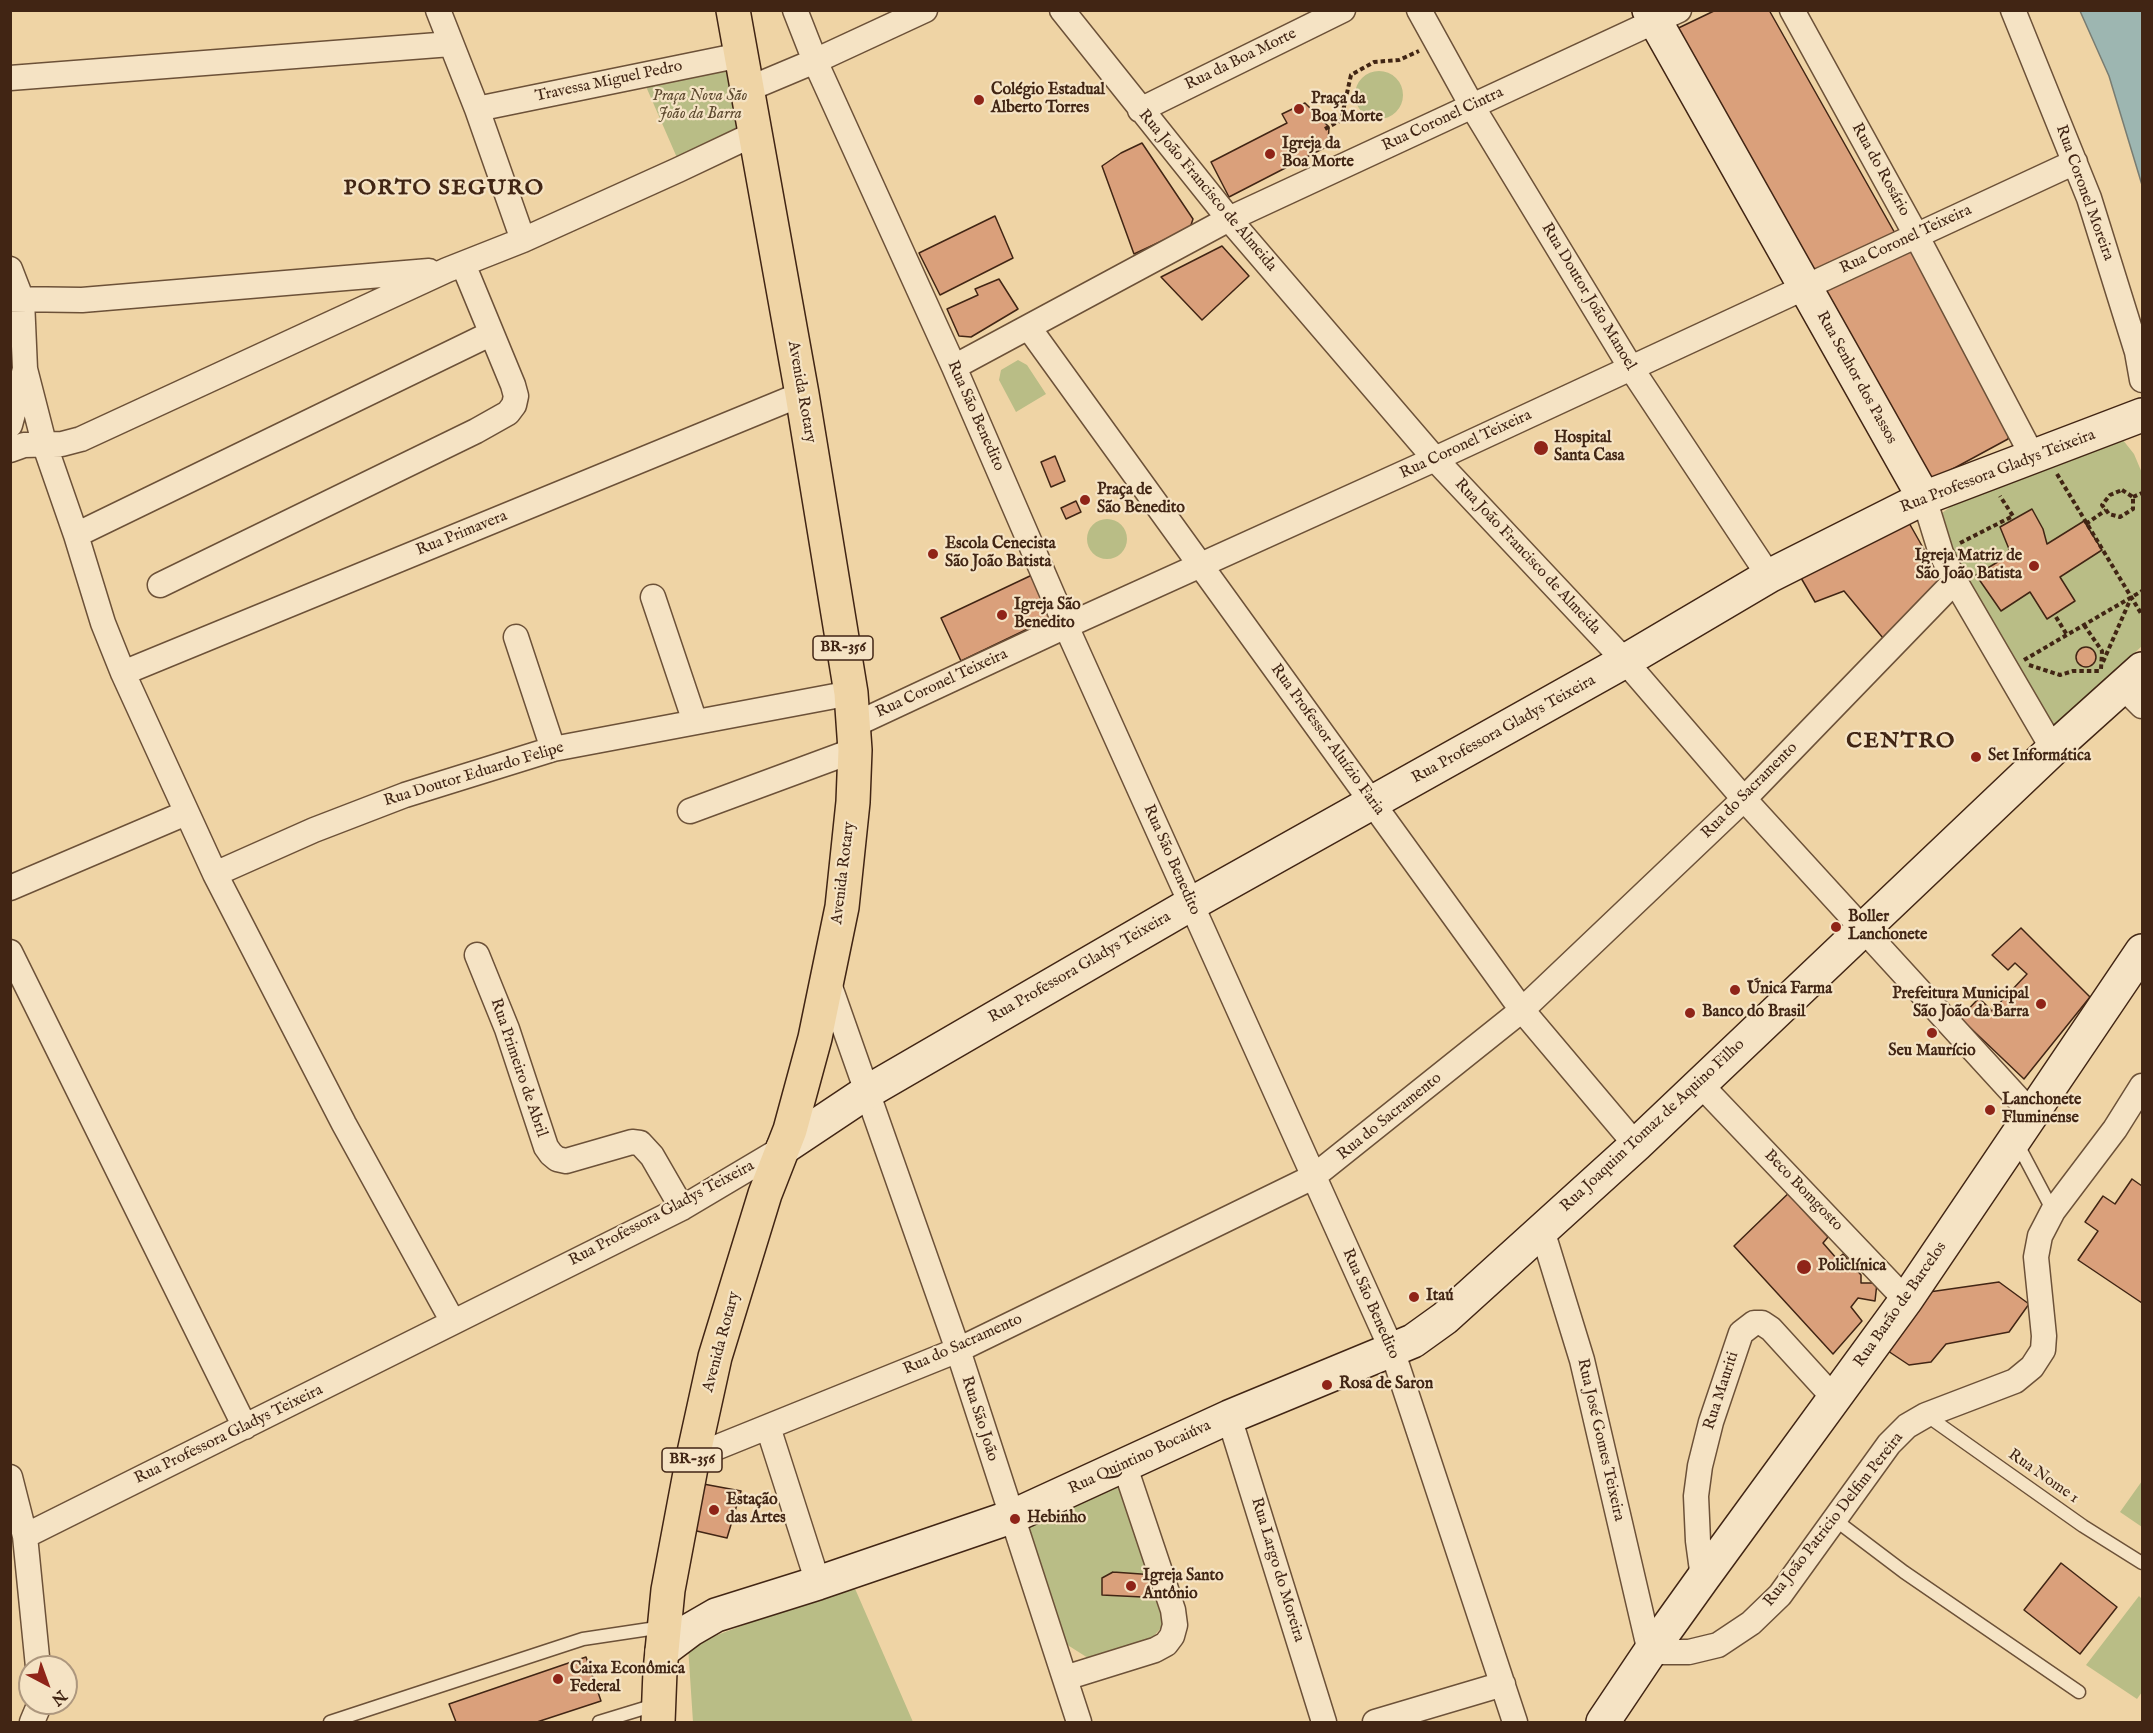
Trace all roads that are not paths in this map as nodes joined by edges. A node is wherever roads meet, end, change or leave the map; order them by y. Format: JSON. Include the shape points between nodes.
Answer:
{"nodes":[{"id":1,"x":438,"y":10,"type":"edge"},
{"id":2,"x":733,"y":10,"type":"edge"},
{"id":3,"x":795,"y":10,"type":"edge"},
{"id":4,"x":925,"y":10,"type":"edge"},
{"id":5,"x":1062,"y":10,"type":"edge"},
{"id":6,"x":1343,"y":10,"type":"edge"},
{"id":7,"x":1419,"y":10,"type":"edge"},
{"id":8,"x":1792,"y":10,"type":"edge"},
{"id":9,"x":2013,"y":10,"type":"edge"},
{"id":10,"x":1661,"y":14,"type":"edge"},
{"id":11,"x":451,"y":44,"type":"junction"},
{"id":12,"x":741,"y":55,"type":"junction"},
{"id":13,"x":815,"y":61,"type":"junction"},
{"id":14,"x":10,"y":78,"type":"edge"},
{"id":15,"x":746,"y":90,"type":"junction"},
{"id":16,"x":1472,"y":106,"type":"junction"},
{"id":17,"x":477,"y":109,"type":"junction"},
{"id":18,"x":1140,"y":110,"type":"junction"},
{"id":19,"x":754,"y":134,"type":"junction"},
{"id":20,"x":2075,"y":162,"type":"junction"},
{"id":21,"x":1229,"y":219,"type":"junction"},
{"id":22,"x":1916,"y":235,"type":"junction"},
{"id":23,"x":523,"y":240,"type":"junction"},
{"id":24,"x":454,"y":267,"type":"junction"},
{"id":25,"x":10,"y":268,"type":"edge"},
{"id":26,"x":1804,"y":288,"type":"junction"},
{"id":27,"x":16,"y":299,"type":"edge"},
{"id":28,"x":1029,"y":328,"type":"junction"},
{"id":29,"x":490,"y":334,"type":"junction"},
{"id":30,"x":954,"y":367,"type":"junction"},
{"id":31,"x":1631,"y":368,"type":"junction"},
{"id":32,"x":25,"y":369,"type":"junction"},
{"id":33,"x":2142,"y":380,"type":"edge"},
{"id":34,"x":802,"y":394,"type":"junction"},
{"id":35,"x":2142,"y":415,"type":"edge"},
{"id":36,"x":10,"y":425,"type":"edge"},
{"id":37,"x":44,"y":443,"type":"junction"},
{"id":38,"x":10,"y":450,"type":"edge"},
{"id":39,"x":2039,"y":455,"type":"junction"},
{"id":40,"x":1435,"y":459,"type":"junction"},
{"id":41,"x":1924,"y":498,"type":"junction"},
{"id":42,"x":76,"y":536,"type":"junction"},
{"id":43,"x":1202,"y":566,"type":"junction"},
{"id":44,"x":1769,"y":576,"type":"junction"},
{"id":45,"x":1955,"y":581,"type":"junction"},
{"id":46,"x":160,"y":585,"type":"dead end"},
{"id":47,"x":653,"y":597,"type":"dead end"},
{"id":48,"x":1066,"y":626,"type":"junction"},
{"id":49,"x":516,"y":637,"type":"dead end"},
{"id":50,"x":1625,"y":661,"type":"junction"},
{"id":51,"x":123,"y":673,"type":"junction"},
{"id":52,"x":2121,"y":682,"type":"edge"},
{"id":53,"x":695,"y":722,"type":"junction"},
{"id":54,"x":853,"y":723,"type":"junction"},
{"id":55,"x":553,"y":749,"type":"junction"},
{"id":56,"x":2054,"y":749,"type":"junction"},
{"id":57,"x":1744,"y":799,"type":"junction"},
{"id":58,"x":1373,"y":803,"type":"junction"},
{"id":59,"x":690,"y":811,"type":"dead end"},
{"id":60,"x":186,"y":813,"type":"junction"},
{"id":61,"x":215,"y":874,"type":"junction"},
{"id":62,"x":10,"y":888,"type":"edge"},
{"id":63,"x":1191,"y":904,"type":"junction"},
{"id":64,"x":1864,"y":929,"type":"junction"},
{"id":65,"x":10,"y":952,"type":"edge"},
{"id":66,"x":477,"y":955,"type":"dead end"},
{"id":67,"x":2140,"y":962,"type":"edge"},
{"id":68,"x":828,"y":981,"type":"junction"},
{"id":69,"x":1522,"y":1010,"type":"junction"},
{"id":70,"x":1699,"y":1083,"type":"junction"},
{"id":71,"x":2142,"y":1086,"type":"edge"},
{"id":72,"x":867,"y":1092,"type":"junction"},
{"id":73,"x":2024,"y":1127,"type":"junction"},
{"id":74,"x":1635,"y":1144,"type":"junction"},
{"id":75,"x":783,"y":1148,"type":"junction"},
{"id":76,"x":1313,"y":1177,"type":"junction"},
{"id":77,"x":681,"y":1208,"type":"junction"},
{"id":78,"x":2053,"y":1211,"type":"junction"},
{"id":79,"x":1542,"y":1230,"type":"junction"},
{"id":80,"x":1906,"y":1300,"type":"junction"},
{"id":81,"x":453,"y":1322,"type":"junction"},
{"id":82,"x":958,"y":1350,"type":"junction"},
{"id":83,"x":1392,"y":1350,"type":"junction"},
{"id":84,"x":1834,"y":1398,"type":"junction"},
{"id":85,"x":1926,"y":1415,"type":"junction"},
{"id":86,"x":1229,"y":1417,"type":"junction"},
{"id":87,"x":768,"y":1426,"type":"junction"},
{"id":88,"x":245,"y":1427,"type":"junction"},
{"id":89,"x":693,"y":1457,"type":"junction"},
{"id":90,"x":1124,"y":1464,"type":"junction"},
{"id":91,"x":10,"y":1477,"type":"edge"},
{"id":92,"x":1011,"y":1517,"type":"junction"},
{"id":93,"x":1834,"y":1519,"type":"junction"},
{"id":94,"x":25,"y":1536,"type":"junction"},
{"id":95,"x":2142,"y":1563,"type":"edge"},
{"id":96,"x":1703,"y":1578,"type":"junction"},
{"id":97,"x":818,"y":1583,"type":"junction"},
{"id":98,"x":668,"y":1590,"type":"junction"},
{"id":99,"x":716,"y":1616,"type":"junction"},
{"id":100,"x":663,"y":1639,"type":"junction"},
{"id":101,"x":1650,"y":1652,"type":"junction"},
{"id":102,"x":37,"y":1655,"type":"edge"},
{"id":103,"x":1065,"y":1678,"type":"junction"},
{"id":104,"x":1503,"y":1684,"type":"junction"},
{"id":105,"x":2079,"y":1692,"type":"dead end"},
{"id":106,"x":658,"y":1713,"type":"edge"},
{"id":107,"x":330,"y":1722,"type":"edge"},
{"id":108,"x":599,"y":1722,"type":"edge"},
{"id":109,"x":1079,"y":1722,"type":"edge"},
{"id":110,"x":1324,"y":1722,"type":"edge"},
{"id":111,"x":1375,"y":1722,"type":"edge"},
{"id":112,"x":1515,"y":1722,"type":"edge"},
{"id":113,"x":1604,"y":1722,"type":"edge"}],
"edges":[{"from":1,"to":11,"type":"street"},
{"from":2,"to":12,"type":"main road","name":"Avenida Rotary","number":"BR-356"},
{"from":3,"to":13,"type":"street","name":"Rua São Benedito"},
{"from":4,"to":13,"type":"street"},
{"from":5,"to":18,"type":"street","name":"Rua João Francisco de Almeida"},
{"from":6,"to":18,"type":"street","name":"Rua da Boa Morte"},
{"from":7,"to":16,"type":"street","name":"Rua Doutor João Manoel"},
{"from":8,"to":22,"type":"street","name":"Rua do Rosário"},
{"from":9,"to":20,"type":"street","name":"Rua Coronel Moreira"},
{"from":10,"to":16,"type":"street","name":"Rua Coronel Cintra"},
{"from":10,"to":26,"type":"main road","name":"Rua Senhor dos Passos"},
{"from":11,"to":14,"type":"street"},
{"from":11,"to":17,"type":"street"},
{"from":12,"to":15,"type":"main road","name":"Avenida Rotary","number":"BR-356"},
{"from":12,"to":17,"type":"street","name":"Travessa Miguel Pedro"},
{"from":13,"to":15,"type":"street"},
{"from":13,"to":30,"type":"street","name":"Rua São Benedito"},
{"from":15,"to":19,"type":"main road","name":"Avenida Rotary","number":"BR-356"},
{"from":16,"to":21,"type":"street","name":"Rua Coronel Cintra"},
{"from":16,"to":31,"type":"street","name":"Rua Doutor João Manoel"},
{"from":17,"to":23,"type":"street"},
{"from":18,"to":21,"type":"street","name":"Rua João Francisco de Almeida"},
{"from":19,"to":23,"type":"street"},
{"from":19,"to":34,"type":"main road","name":"Avenida Rotary","number":"BR-356"},
{"from":20,"to":22,"type":"street","name":"Rua Coronel Teixeira"},
{"from":20,"to":33,"type":"street","name":"Rua Coronel Moreira"},
{"from":21,"to":28,"type":"street","name":"Rua Coronel Cintra"},
{"from":21,"to":40,"type":"street","name":"Rua João Francisco de Almeida"},
{"from":22,"to":26,"type":"street","name":"Rua Coronel Teixeira"},
{"from":22,"to":39,"type":"street","name":"Rua do Rosário"},
{"from":23,"to":24,"type":"street"},
{"from":24,"to":27,"type":"street","via":[[82,300]]},
{"from":24,"to":29,"type":"street"},
{"from":24,"to":37,"type":"street","via":[[81,439]]},
{"from":25,"to":27,"type":"street"},
{"from":26,"to":31,"type":"street","name":"Rua Coronel Teixeira"},
{"from":26,"to":41,"type":"main road","name":"Rua Senhor dos Passos"},
{"from":27,"to":32,"type":"street"},
{"from":28,"to":30,"type":"street","name":"Rua Coronel Cintra"},
{"from":28,"to":43,"type":"street","name":"Rua Professor Aluízio Faria"},
{"from":29,"to":42,"type":"street"},
{"from":29,"to":46,"type":"street","via":[[516,396],[508,412]]},
{"from":30,"to":48,"type":"street","name":"Rua São Benedito"},
{"from":31,"to":40,"type":"street","name":"Rua Coronel Teixeira"},
{"from":31,"to":44,"type":"street","name":"Rua Doutor João Manoel"},
{"from":32,"to":36,"type":"street"},
{"from":32,"to":37,"type":"street"},
{"from":34,"to":51,"type":"street","name":"Rua Primavera"},
{"from":34,"to":54,"type":"main road","name":"Avenida Rotary","number":"BR-356"},
{"from":35,"to":39,"type":"main road","name":"Rua Professora Gladys Teixeira"},
{"from":37,"to":38,"type":"street"},
{"from":37,"to":42,"type":"street"},
{"from":39,"to":41,"type":"main road","name":"Rua Professora Gladys Teixeira"},
{"from":40,"to":43,"type":"street","name":"Rua Coronel Teixeira"},
{"from":40,"to":50,"type":"street","name":"Rua João Francisco de Almeida"},
{"from":41,"to":44,"type":"main road","name":"Rua Professora Gladys Teixeira"},
{"from":41,"to":45,"type":"street","name":"Rua Senhor dos Passos","via":[[1941,553]]},
{"from":42,"to":51,"type":"street"},
{"from":43,"to":48,"type":"street","name":"Rua Coronel Teixeira"},
{"from":43,"to":58,"type":"street","name":"Rua Professor Aluízio Faria"},
{"from":44,"to":50,"type":"main road","name":"Rua Professora Gladys Teixeira"},
{"from":45,"to":56,"type":"street","name":"Rua Senhor dos Passos"},
{"from":45,"to":57,"type":"street","name":"Rua do Sacramento"},
{"from":47,"to":53,"type":"street"},
{"from":48,"to":54,"type":"street","name":"Rua Coronel Teixeira"},
{"from":48,"to":63,"type":"street","name":"Rua São Benedito"},
{"from":49,"to":55,"type":"street"},
{"from":50,"to":57,"type":"street","name":"Rua João Francisco de Almeida"},
{"from":50,"to":58,"type":"main road","name":"Rua Professora Gladys Teixeira"},
{"from":51,"to":60,"type":"street"},
{"from":52,"to":56,"type":"main road","name":"Rua Joaquim Tomaz de Aquino Filho"},
{"from":53,"to":54,"type":"street","name":"Rua Doutor Eduardo Felipe"},
{"from":53,"to":55,"type":"street","name":"Rua Doutor Eduardo Felipe"},
{"from":54,"to":59,"type":"street"},
{"from":54,"to":68,"type":"main road","name":"Avenida Rotary","number":"BR-356","via":[[853,802],[842,907]]},
{"from":55,"to":61,"type":"street","name":"Rua Doutor Eduardo Felipe","via":[[405,795]]},
{"from":56,"to":64,"type":"main road","name":"Rua Joaquim Tomaz de Aquino Filho"},
{"from":57,"to":64,"type":"street","name":"Rua João Francisco de Almeida"},
{"from":57,"to":69,"type":"street","name":"Rua do Sacramento"},
{"from":58,"to":63,"type":"main road","name":"Rua Professora Gladys Teixeira"},
{"from":58,"to":69,"type":"street","name":"Rua Professor Aluízio Faria"},
{"from":60,"to":61,"type":"street"},
{"from":60,"to":62,"type":"street"},
{"from":61,"to":81,"type":"street","via":[[344,1124]]},
{"from":63,"to":72,"type":"main road","name":"Rua Professora Gladys Teixeira"},
{"from":63,"to":76,"type":"street","name":"Rua São Benedito"},
{"from":64,"to":70,"type":"main road","name":"Rua Joaquim Tomaz de Aquino Filho"},
{"from":64,"to":73,"type":"street","name":"Rua João Francisco de Almeida"},
{"from":65,"to":88,"type":"street"},
{"from":66,"to":77,"type":"street","name":"Rua Primeiro de Abril","via":[[551,1154],[566,1161],[640,1143],[652,1156]]},
{"from":67,"to":73,"type":"main road","name":"Rua Barão de Barcelos"},
{"from":68,"to":72,"type":"street","name":"Rua São João"},
{"from":68,"to":75,"type":"main road","name":"Avenida Rotary","number":"BR-356"},
{"from":69,"to":74,"type":"street","name":"Rua Professor Aluízio Faria"},
{"from":69,"to":76,"type":"street","name":"Rua do Sacramento"},
{"from":70,"to":74,"type":"main road","name":"Rua Joaquim Tomaz de Aquino Filho"},
{"from":70,"to":80,"type":"street","name":"Beco Bomgosto"},
{"from":71,"to":78,"type":"street","name":"Rua João Patricio Delfim Pereira"},
{"from":72,"to":75,"type":"main road","name":"Rua Professora Gladys Teixeira"},
{"from":72,"to":82,"type":"street","name":"Rua São João"},
{"from":73,"to":78,"type":"lane"},
{"from":73,"to":80,"type":"main road","name":"Rua Barão de Barcelos"},
{"from":74,"to":79,"type":"main road","name":"Rua Joaquim Tomaz de Aquino Filho"},
{"from":75,"to":77,"type":"street","name":"Rua Professora Gladys Teixeira"},
{"from":75,"to":89,"type":"main road","name":"Avenida Rotary","number":"BR-356","via":[[715,1358]]},
{"from":76,"to":82,"type":"street","name":"Rua do Sacramento"},
{"from":76,"to":83,"type":"street","name":"Rua São Benedito"},
{"from":77,"to":81,"type":"street","name":"Rua Professora Gladys Teixeira"},
{"from":78,"to":85,"type":"street","name":"Rua João Patricio Delfim Pereira","via":[[2040,1236],[2036,1257],[2043,1350],[2032,1367],[2015,1381]]},
{"from":79,"to":83,"type":"main road","name":"Rua Joaquim Tomaz de Aquino Filho","via":[[1445,1318],[1413,1341]]},
{"from":79,"to":101,"type":"street","name":"Rua José Gomes Teixeira","via":[[1582,1360]]},
{"from":80,"to":84,"type":"main road","name":"Rua Barão de Barcelos"},
{"from":81,"to":88,"type":"street","name":"Rua Professora Gladys Teixeira"},
{"from":82,"to":87,"type":"street","name":"Rua do Sacramento"},
{"from":82,"to":92,"type":"street","name":"Rua São João"},
{"from":83,"to":86,"type":"main road","name":"Rua Quintino Bocaiúva"},
{"from":83,"to":104,"type":"street","name":"Rua São Benedito"},
{"from":84,"to":96,"type":"main road","name":"Rua Barão de Barcelos"},
{"from":84,"to":96,"type":"street","name":"Rua Mauriti","via":[[1772,1329],[1754,1323],[1741,1333],[1700,1466],[1696,1507]]},
{"from":85,"to":93,"type":"street","name":"Rua João Patricio Delfim Pereira","via":[[1907,1426],[1889,1444]]},
{"from":85,"to":95,"type":"lane","name":"Rua Nome 1"},
{"from":86,"to":90,"type":"main road","name":"Rua Quintino Bocaiúva"},
{"from":86,"to":110,"type":"street","name":"Rua Largo do Moreira"},
{"from":87,"to":89,"type":"street","name":"Rua do Sacramento"},
{"from":87,"to":97,"type":"street"},
{"from":88,"to":94,"type":"street","name":"Rua Professora Gladys Teixeira"},
{"from":89,"to":98,"type":"main road","name":"Avenida Rotary","number":"BR-356"},
{"from":90,"to":92,"type":"main road","name":"Rua Quintino Bocaiúva"},
{"from":90,"to":103,"type":"street","via":[[1173,1610],[1172,1636],[1155,1650]]},
{"from":91,"to":94,"type":"street"},
{"from":92,"to":97,"type":"main road","name":"Rua Quintino Bocaiúva"},
{"from":92,"to":103,"type":"street","name":"Rua São João"},
{"from":93,"to":101,"type":"street","name":"Rua João Patricio Delfim Pereira","via":[[1780,1595],[1751,1623],[1718,1645],[1689,1652]]},
{"from":93,"to":105,"type":"lane"},
{"from":94,"to":102,"type":"street"},
{"from":96,"to":101,"type":"main road","name":"Rua Barão de Barcelos"},
{"from":97,"to":99,"type":"main road","name":"Rua Quintino Bocaiúva"},
{"from":98,"to":99,"type":"main road","via":[[696,1609]]},
{"from":98,"to":100,"type":"main road","name":"Avenida Rotary","number":"BR-356"},
{"from":99,"to":100,"type":"main road","name":"Rua Quintino Bocaiúva"},
{"from":100,"to":106,"type":"main road","name":"Avenida Rotary","number":"BR-356"},
{"from":100,"to":107,"type":"lane","via":[[582,1639]]},
{"from":101,"to":113,"type":"main road","name":"Rua Barão de Barcelos"},
{"from":103,"to":109,"type":"street","name":"Rua São João"},
{"from":104,"to":111,"type":"street"},
{"from":104,"to":112,"type":"street","name":"Rua São Benedito"},
{"from":106,"to":108,"type":"lane"}]}
